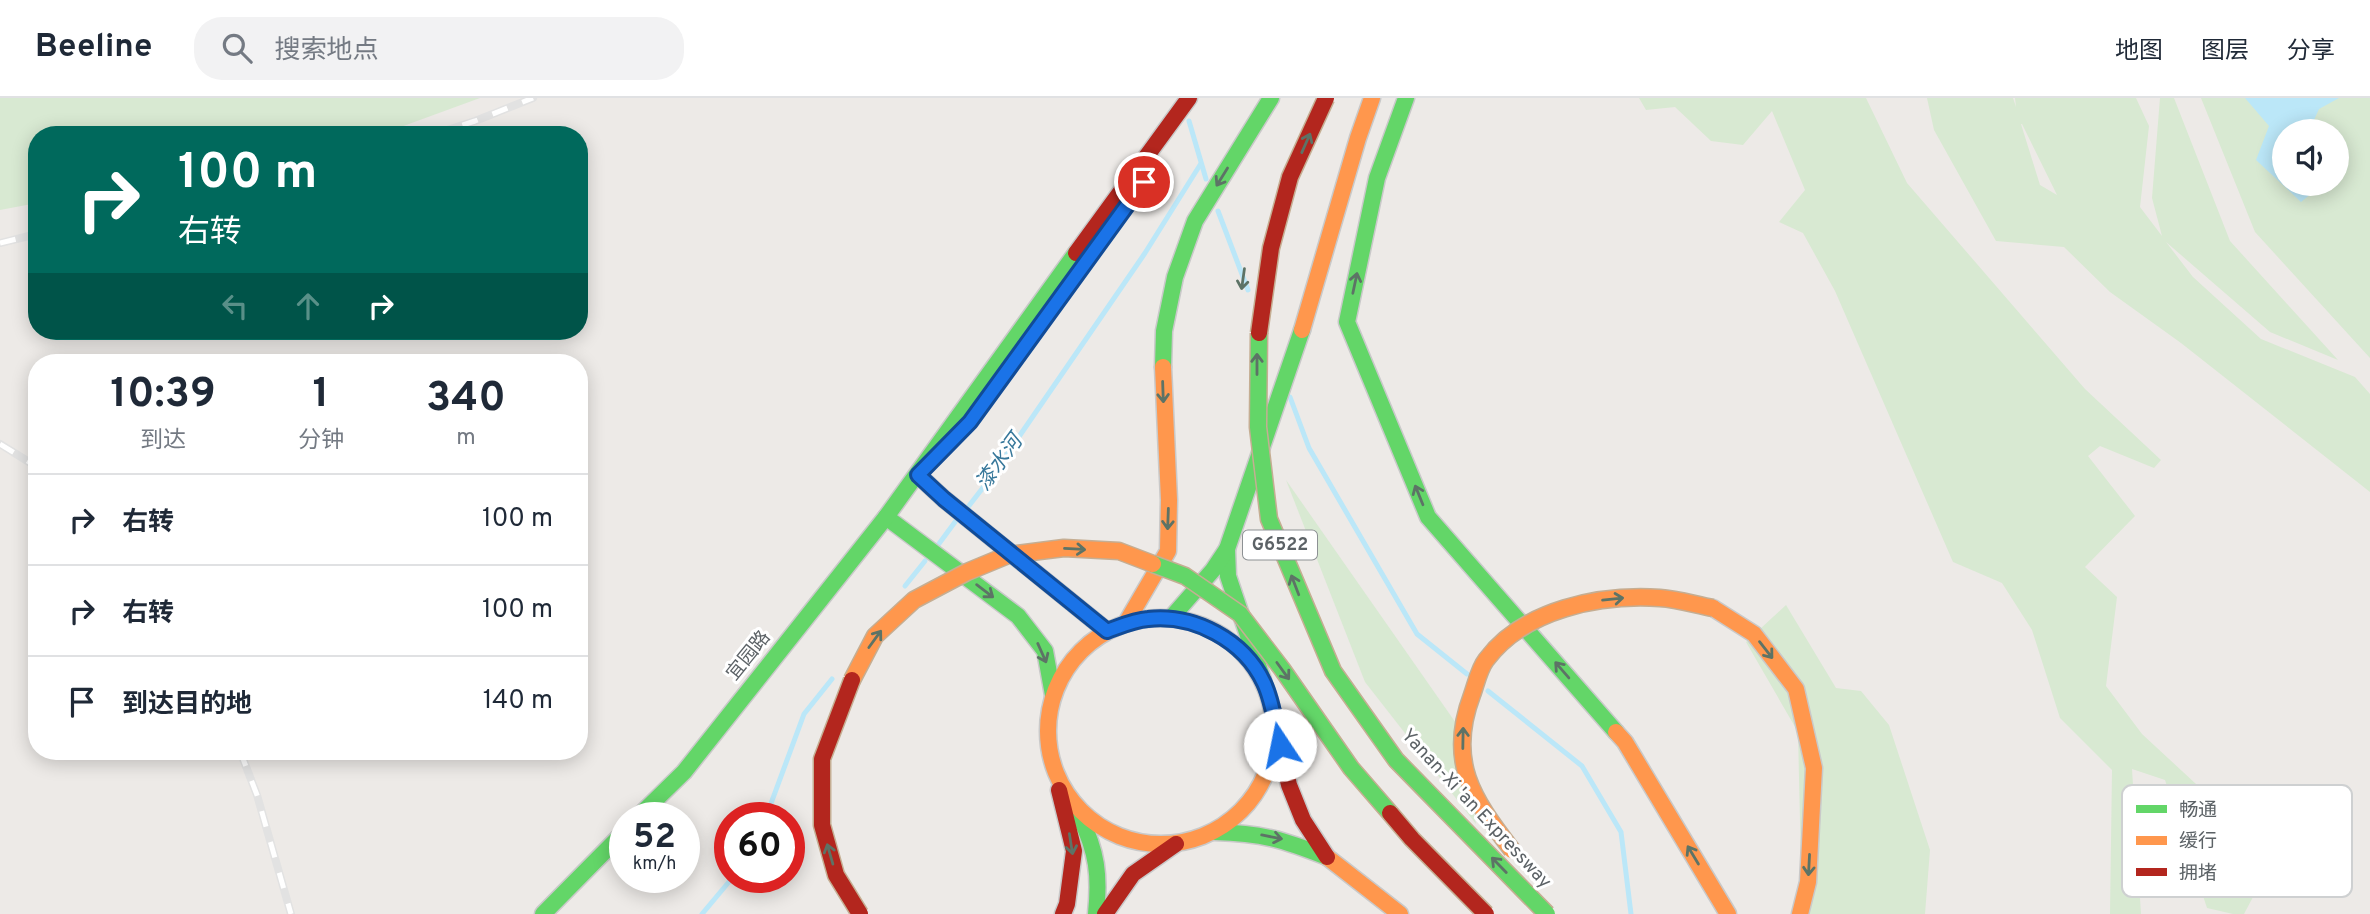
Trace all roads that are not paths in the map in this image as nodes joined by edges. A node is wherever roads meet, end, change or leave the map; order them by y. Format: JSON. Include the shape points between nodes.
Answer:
{"nodes":[{"id":1,"x":1189,"y":98,"type":"edge"},
{"id":2,"x":1206,"y":98,"type":"edge"},
{"id":3,"x":1272,"y":98,"type":"edge"},
{"id":4,"x":1326,"y":98,"type":"edge"},
{"id":5,"x":1372,"y":98,"type":"edge"},
{"id":6,"x":1406,"y":98,"type":"edge"},
{"id":7,"x":1377,"y":178,"type":"junction"},
{"id":8,"x":1329,"y":236,"type":"junction"},
{"id":9,"x":964,"y":417,"type":"junction"},
{"id":10,"x":1240,"y":469,"type":"dead end"},
{"id":11,"x":918,"y":475,"type":"junction"},
{"id":12,"x":886,"y":517,"type":"junction"},
{"id":13,"x":1251,"y":537,"type":"dead end"},
{"id":14,"x":1227,"y":549,"type":"junction"},
{"id":15,"x":1171,"y":618,"type":"junction"},
{"id":16,"x":1126,"y":624,"type":"junction"},
{"id":17,"x":1107,"y":631,"type":"junction"},
{"id":18,"x":1263,"y":680,"type":"junction"},
{"id":19,"x":1053,"y":695,"type":"junction"},
{"id":20,"x":1275,"y":725,"type":"junction"},
{"id":21,"x":1050,"y":754,"type":"junction"},
{"id":22,"x":1071,"y":800,"type":"junction"},
{"id":23,"x":653,"y":802,"type":"edge"},
{"id":24,"x":1215,"y":832,"type":"junction"},
{"id":25,"x":1176,"y":844,"type":"junction"},
{"id":26,"x":609,"y":847,"type":"edge"},
{"id":27,"x":1327,"y":857,"type":"junction"},
{"id":28,"x":1525,"y":868,"type":"dead end"},
{"id":29,"x":543,"y":914,"type":"edge"},
{"id":30,"x":860,"y":914,"type":"edge"},
{"id":31,"x":1063,"y":914,"type":"edge"},
{"id":32,"x":1096,"y":914,"type":"edge"},
{"id":33,"x":1105,"y":914,"type":"edge"},
{"id":34,"x":1400,"y":914,"type":"edge"},
{"id":35,"x":1486,"y":914,"type":"edge"},
{"id":36,"x":1547,"y":914,"type":"edge"},
{"id":37,"x":1728,"y":914,"type":"edge"},
{"id":38,"x":1800,"y":914,"type":"edge"}],
"edges":[{"from":1,"to":9,"type":"main road"},
{"from":2,"to":9,"type":"main road"},
{"from":3,"to":16,"type":"main road","one_way":true,"via":[[1195,221],[1175,277],[1164,331],[1162,387],[1169,500],[1167,551]]},
{"from":36,"to":4,"type":"main road","name":"Yanan-Xi 'an Expressway","number":"G6522","one_way":true,"bridge":true,"via":[[1396,760],[1333,671],[1269,519],[1258,427],[1257,345],[1271,248],[1287,189]]},
{"from":5,"to":8,"type":"main road"},
{"from":6,"to":7,"type":"main road"},
{"from":7,"to":8,"type":"main road"},
{"from":37,"to":7,"type":"main road","one_way":true,"via":[[1625,742],[1428,517],[1347,322]]},
{"from":8,"to":14,"type":"main road"},
{"from":9,"to":11,"type":"main road","name":"宜园路"},
{"from":10,"to":13,"type":"main road","number":"G6522"},
{"from":11,"to":12,"type":"main road","name":"宜园路"},
{"from":11,"to":17,"type":"main road"},
{"from":12,"to":19,"type":"main road","one_way":true,"via":[[1018,616],[1045,652]]},
{"from":12,"to":23,"type":"main road","name":"宜园路","via":[[684,772]]},
{"from":14,"to":15,"type":"main road"},
{"from":14,"to":18,"type":"main road","via":[[1228,576]]},
{"from":15,"to":16,"type":"main road"},
{"from":15,"to":18,"type":"main road","via":[[1219,635],[1240,650]]},
{"from":16,"to":17,"type":"main road"},
{"from":17,"to":19,"type":"main road","via":[[1066,669]]},
{"from":18,"to":20,"type":"main road"},
{"from":19,"to":21,"type":"main road","via":[[1047,724]]},
{"from":20,"to":24,"type":"main road","via":[[1272,757],[1261,787],[1241,813]]},
{"from":20,"to":27,"type":"main road","via":[[1289,785],[1303,820]]},
{"from":21,"to":22,"type":"main road"},
{"from":21,"to":31,"type":"main road","one_way":true,"via":[[1074,851]]},
{"from":22,"to":25,"type":"main road","via":[[1092,821],[1117,836],[1146,844]]},
{"from":22,"to":32,"type":"main road","via":[[1093,843],[1101,877]]},
{"from":24,"to":25,"type":"main road"},
{"from":24,"to":27,"type":"main road","one_way":true,"via":[[1284,839]]},
{"from":25,"to":33,"type":"main road","via":[[1133,873]]},
{"from":26,"to":29,"type":"main road"},
{"from":27,"to":34,"type":"main road"},
{"from":28,"to":38,"type":"main road","one_way":true,"bridge":true,"via":[[1483,813],[1462,768],[1463,719],[1485,662],[1520,628],[1560,610],[1613,598],[1662,598],[1713,608],[1754,634],[1796,689],[1814,768],[1808,882]]},
{"from":30,"to":35,"type":"main road","one_way":true,"bridge":true,"via":[[836,876],[822,825],[822,759],[846,690],[875,636],[915,600],[967,572],[1008,555],[1064,548],[1119,551],[1185,576],[1240,614],[1351,768]]}]}
